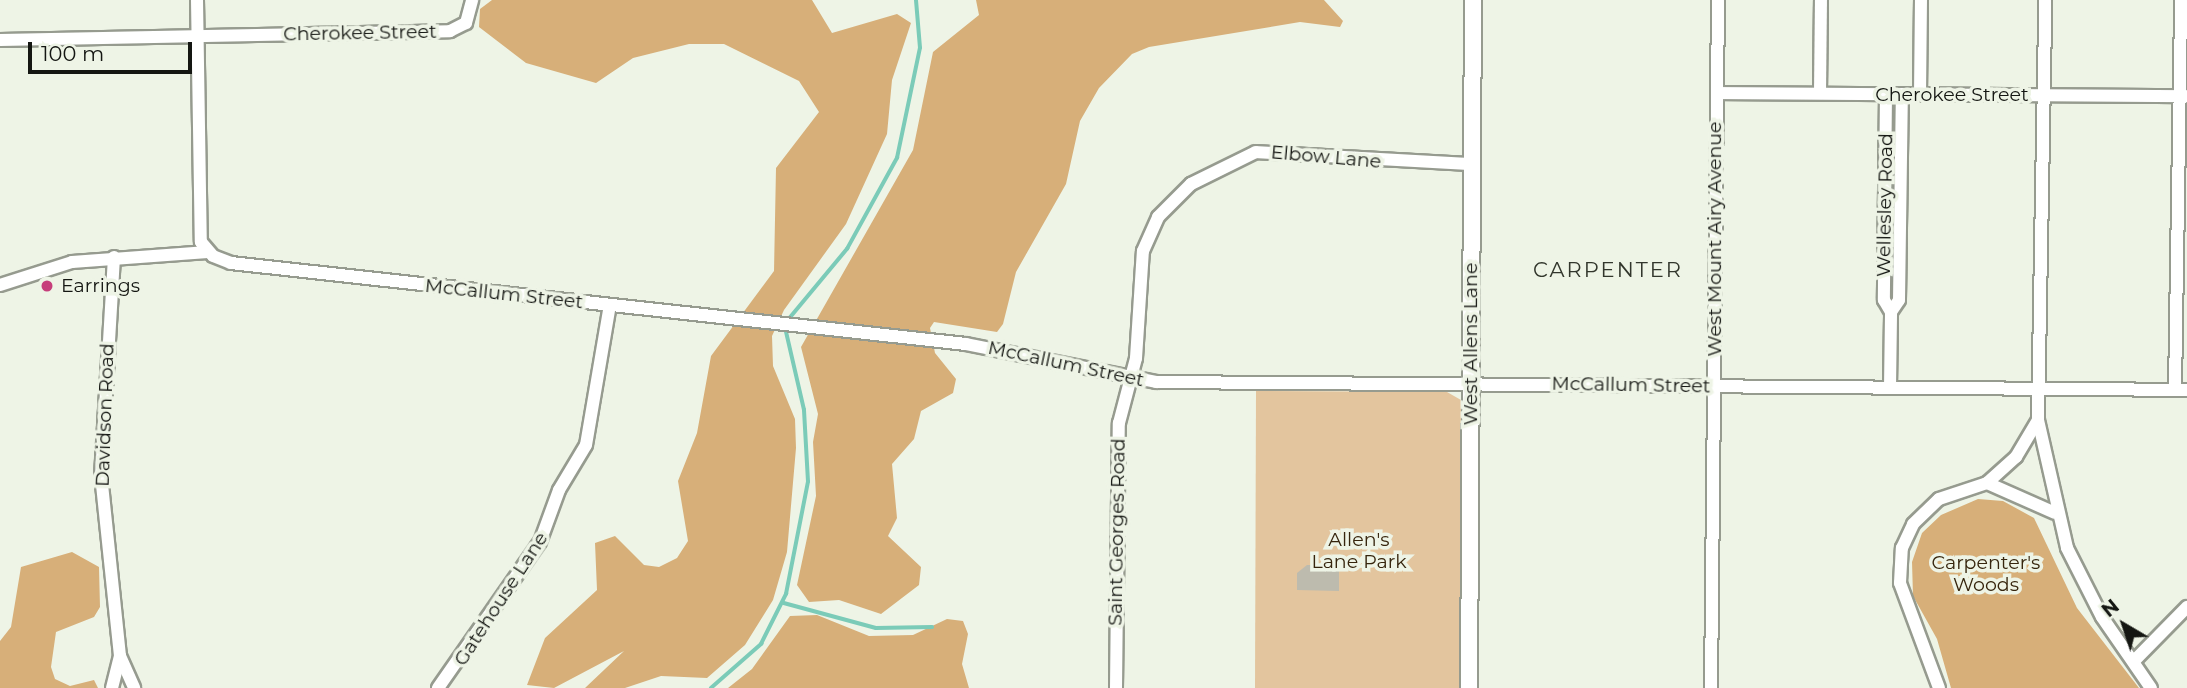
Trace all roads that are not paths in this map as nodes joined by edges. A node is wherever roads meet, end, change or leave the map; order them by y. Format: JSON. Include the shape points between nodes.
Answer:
{"nodes":[{"id":1,"x":197,"y":0,"type":"edge"},
{"id":2,"x":472,"y":0,"type":"edge"},
{"id":3,"x":1473,"y":0,"type":"edge"},
{"id":4,"x":1718,"y":0,"type":"edge"},
{"id":5,"x":1821,"y":0,"type":"edge"},
{"id":6,"x":1921,"y":0,"type":"edge"},
{"id":7,"x":2045,"y":0,"type":"edge"},
{"id":8,"x":2181,"y":0,"type":"edge"},
{"id":9,"x":198,"y":37,"type":"junction"},
{"id":10,"x":0,"y":40,"type":"edge"},
{"id":11,"x":1717,"y":93,"type":"junction"},
{"id":12,"x":1820,"y":93,"type":"junction"},
{"id":13,"x":1886,"y":94,"type":"junction"},
{"id":14,"x":1902,"y":94,"type":"junction"},
{"id":15,"x":1920,"y":94,"type":"junction"},
{"id":16,"x":2044,"y":95,"type":"junction"},
{"id":17,"x":2183,"y":96,"type":"edge"},
{"id":18,"x":1472,"y":164,"type":"junction"},
{"id":19,"x":208,"y":252,"type":"junction"},
{"id":20,"x":114,"y":257,"type":"junction"},
{"id":21,"x":0,"y":285,"type":"edge"},
{"id":22,"x":610,"y":305,"type":"junction"},
{"id":23,"x":1891,"y":313,"type":"junction"},
{"id":24,"x":1130,"y":379,"type":"junction"},
{"id":25,"x":1470,"y":385,"type":"junction"},
{"id":26,"x":1714,"y":386,"type":"junction"},
{"id":27,"x":1890,"y":387,"type":"junction"},
{"id":28,"x":2039,"y":388,"type":"junction"},
{"id":29,"x":2181,"y":390,"type":"edge"},
{"id":30,"x":2038,"y":419,"type":"junction"},
{"id":31,"x":1987,"y":483,"type":"junction"},
{"id":32,"x":2055,"y":513,"type":"junction"},
{"id":33,"x":2187,"y":607,"type":"edge"},
{"id":34,"x":120,"y":656,"type":"junction"},
{"id":35,"x":2134,"y":661,"type":"junction"},
{"id":36,"x":112,"y":688,"type":"edge"},
{"id":37,"x":134,"y":688,"type":"edge"},
{"id":38,"x":438,"y":688,"type":"edge"},
{"id":39,"x":1116,"y":688,"type":"edge"},
{"id":40,"x":1469,"y":688,"type":"edge"},
{"id":41,"x":1711,"y":688,"type":"edge"},
{"id":42,"x":1939,"y":688,"type":"edge"},
{"id":43,"x":2151,"y":688,"type":"edge"}],
"edges":[{"from":1,"to":9,"type":"street"},
{"from":2,"to":9,"type":"street","name":"Cherokee Street","via":[[466,23],[450,31]]},
{"from":3,"to":18,"type":"street","name":"West Allens Lane"},
{"from":4,"to":11,"type":"street","name":"West Mount Airy Avenue"},
{"from":5,"to":12,"type":"street"},
{"from":6,"to":15,"type":"street"},
{"from":7,"to":16,"type":"street"},
{"from":8,"to":17,"type":"street"},
{"from":9,"to":10,"type":"street","name":"Cherokee Street"},
{"from":9,"to":19,"type":"street","via":[[201,237]]},
{"from":11,"to":12,"type":"street","name":"Cherokee Street"},
{"from":11,"to":26,"type":"street","name":"West Mount Airy Avenue"},
{"from":12,"to":13,"type":"street","name":"Cherokee Street"},
{"from":13,"to":14,"type":"street","name":"Cherokee Street"},
{"from":13,"to":23,"type":"street","name":"Wellesley Road","via":[[1884,300]]},
{"from":14,"to":15,"type":"street","name":"Cherokee Street"},
{"from":14,"to":23,"type":"street","name":"Wellesley Road","via":[[1899,300]]},
{"from":15,"to":16,"type":"street","name":"Cherokee Street"},
{"from":16,"to":17,"type":"street","name":"Cherokee Street"},
{"from":16,"to":28,"type":"street"},
{"from":17,"to":29,"type":"street"},
{"from":18,"to":24,"type":"street","name":"Elbow Lane","via":[[1355,162],[1268,151],[1236,158],[1203,176],[1171,201],[1146,240]]},
{"from":18,"to":25,"type":"street","name":"West Allens Lane"},
{"from":19,"to":20,"type":"street","name":"McCallum Street","via":[[193,258]]},
{"from":19,"to":22,"type":"street","name":"McCallum Street","via":[[246,266]]},
{"from":20,"to":21,"type":"street","name":"McCallum Street","via":[[50,267]]},
{"from":20,"to":34,"type":"street","name":"Davidson Road","via":[[101,475]]},
{"from":22,"to":24,"type":"street","name":"McCallum Street","via":[[965,344]]},
{"from":22,"to":38,"type":"street","name":"Gatehouse Lane","via":[[586,445],[564,480],[540,542]]},
{"from":23,"to":27,"type":"street","name":"Wellesley Road"},
{"from":24,"to":25,"type":"street","name":"McCallum Street"},
{"from":24,"to":39,"type":"street","name":"Saint Georges Road","via":[[1117,439]]},
{"from":25,"to":26,"type":"street","name":"McCallum Street"},
{"from":25,"to":40,"type":"street","name":"West Allens Lane"},
{"from":26,"to":27,"type":"street","name":"McCallum Street"},
{"from":26,"to":41,"type":"street","name":"West Mount Airy Avenue"},
{"from":27,"to":28,"type":"street","name":"McCallum Street"},
{"from":28,"to":29,"type":"street","name":"McCallum Street"},
{"from":28,"to":30,"type":"street"},
{"from":30,"to":31,"type":"street","via":[[2016,457]]},
{"from":30,"to":32,"type":"street"},
{"from":31,"to":32,"type":"street"},
{"from":31,"to":42,"type":"street","via":[[1932,504],[1902,548],[1902,592]]},
{"from":32,"to":35,"type":"street","via":[[2093,603]]},
{"from":33,"to":35,"type":"street"},
{"from":34,"to":36,"type":"street","name":"Davidson Road"},
{"from":34,"to":37,"type":"street","name":"Davidson Road","via":[[134,675]]},
{"from":35,"to":43,"type":"street"}]}
